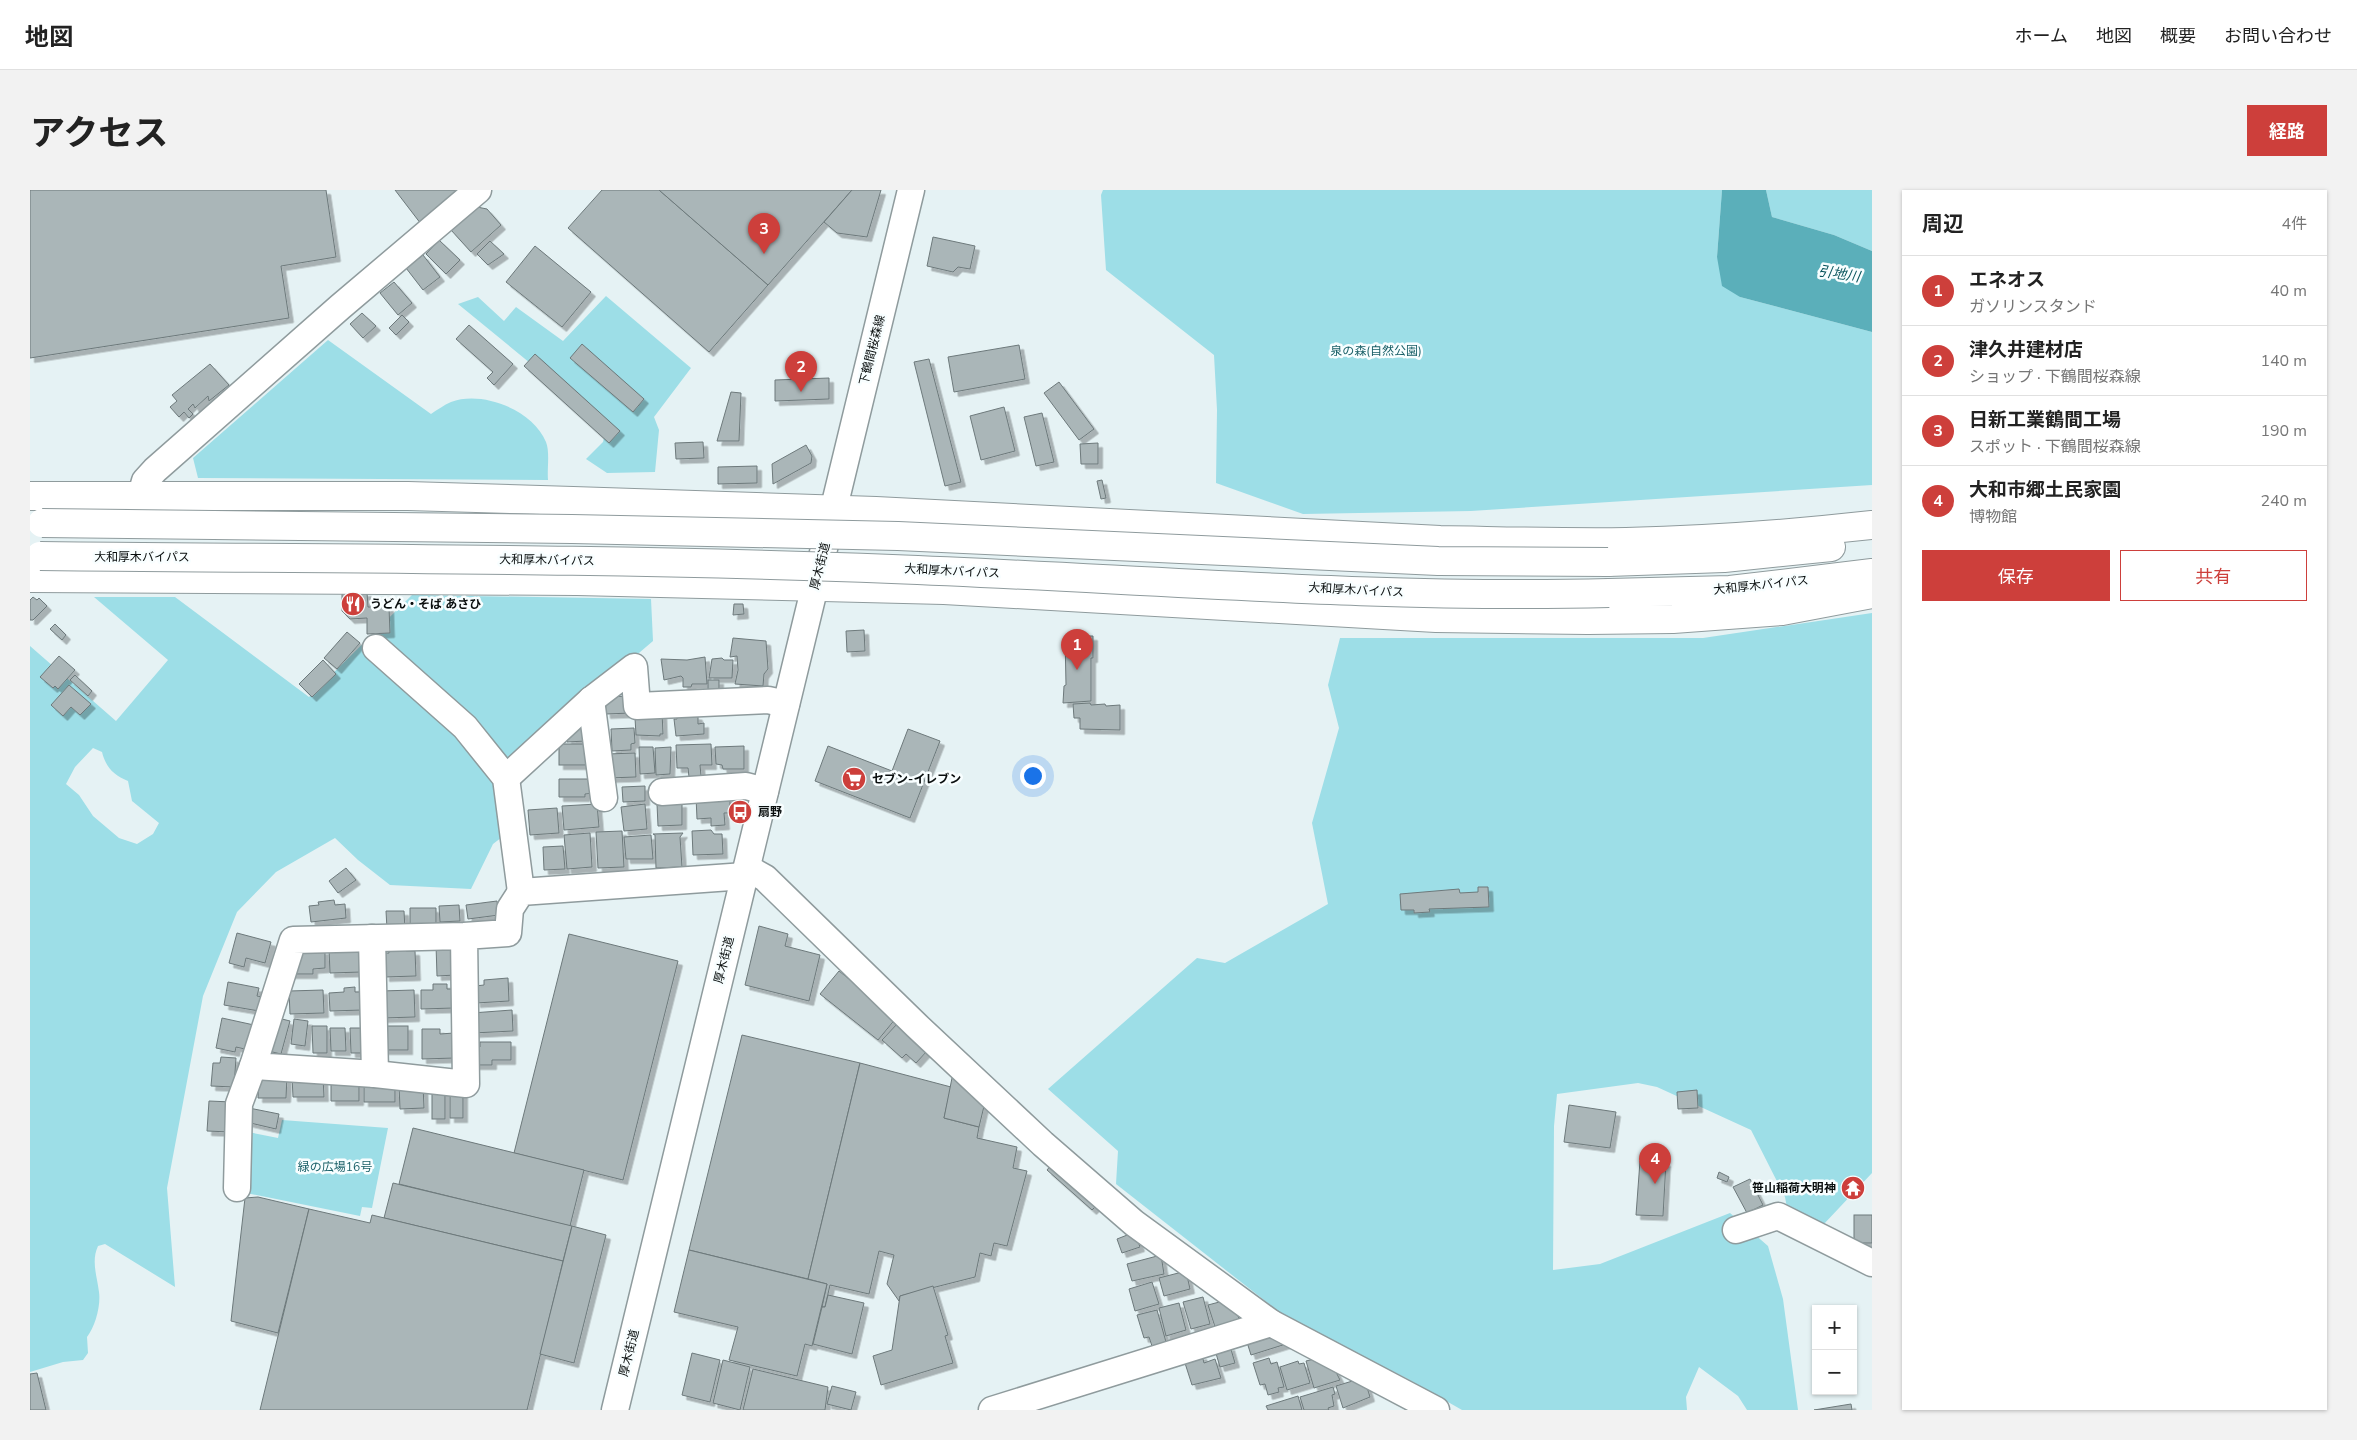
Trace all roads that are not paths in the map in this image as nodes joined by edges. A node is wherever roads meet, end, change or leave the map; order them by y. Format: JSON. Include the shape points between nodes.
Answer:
{"nodes":[{"id":1,"x":478,"y":190,"type":"edge"},
{"id":2,"x":911,"y":190,"type":"edge"},
{"id":3,"x":141,"y":495,"type":"junction"},
{"id":4,"x":30,"y":496,"type":"edge"},
{"id":5,"x":834,"y":510,"type":"junction"},
{"id":6,"x":36,"y":523,"type":"edge"},
{"id":7,"x":1872,"y":525,"type":"edge"},
{"id":8,"x":1872,"y":543,"type":"edge"},
{"id":9,"x":33,"y":564,"type":"edge"},
{"id":10,"x":1872,"y":573,"type":"edge"},
{"id":11,"x":814,"y":588,"type":"junction"},
{"id":12,"x":1872,"y":594,"type":"edge"},
{"id":13,"x":376,"y":648,"type":"dead end"},
{"id":14,"x":591,"y":700,"type":"junction"},
{"id":15,"x":786,"y":704,"type":"junction"},
{"id":16,"x":506,"y":778,"type":"junction"},
{"id":17,"x":765,"y":791,"type":"junction"},
{"id":18,"x":662,"y":792,"type":"dead end"},
{"id":19,"x":604,"y":798,"type":"dead end"},
{"id":20,"x":746,"y":872,"type":"junction"},
{"id":21,"x":522,"y":892,"type":"junction"},
{"id":22,"x":464,"y":936,"type":"junction"},
{"id":23,"x":372,"y":938,"type":"junction"},
{"id":24,"x":252,"y":1066,"type":"junction"},
{"id":25,"x":375,"y":1074,"type":"junction"},
{"id":26,"x":237,"y":1188,"type":"dead end"},
{"id":27,"x":1736,"y":1230,"type":"dead end"},
{"id":28,"x":1872,"y":1263,"type":"edge"},
{"id":29,"x":1271,"y":1323,"type":"junction"},
{"id":30,"x":1008,"y":1408,"type":"edge"},
{"id":31,"x":615,"y":1410,"type":"edge"},
{"id":32,"x":1436,"y":1410,"type":"edge"}],
"edges":[{"from":1,"to":3,"type":"street","via":[[155,470],[145,481]]},
{"from":2,"to":5,"type":"street","name":"下鶴間桜森線"},
{"from":3,"to":4,"type":"highway"},
{"from":3,"to":5,"type":"highway","via":[[408,496]]},
{"from":5,"to":7,"type":"highway","via":[[1520,542],[1713,538]]},
{"from":5,"to":11,"type":"street","name":"厚木街道"},
{"from":6,"to":8,"type":"highway","bridge":true,"via":[[898,536],[1438,561],[1608,562],[1724,558]]},
{"from":9,"to":10,"type":"highway","name":"大和厚木バイパス","bridge":true,"via":[[578,560],[901,569],[1533,595],[1730,590]]},
{"from":9,"to":11,"type":"highway"},
{"from":11,"to":12,"type":"highway","via":[[973,592],[1436,618],[1588,620],[1673,619],[1782,611]]},
{"from":11,"to":15,"type":"street","name":"厚木街道"},
{"from":13,"to":16,"type":"street","via":[[465,727]]},
{"from":14,"to":15,"type":"street","via":[[634,667],[637,706],[768,700]]},
{"from":14,"to":16,"type":"street"},
{"from":14,"to":19,"type":"street"},
{"from":15,"to":17,"type":"street","name":"厚木街道"},
{"from":16,"to":21,"type":"street"},
{"from":17,"to":18,"type":"street","via":[[746,786]]},
{"from":17,"to":20,"type":"street","name":"厚木街道"},
{"from":20,"to":21,"type":"street"},
{"from":20,"to":29,"type":"street","via":[[765,878],[1022,1124],[1127,1217]]},
{"from":20,"to":31,"type":"street","name":"厚木街道"},
{"from":21,"to":22,"type":"street","via":[[510,910],[508,933]]},
{"from":22,"to":23,"type":"street"},
{"from":22,"to":25,"type":"street","via":[[466,1084]]},
{"from":23,"to":24,"type":"street","via":[[293,940]]},
{"from":23,"to":25,"type":"street"},
{"from":24,"to":25,"type":"street"},
{"from":24,"to":26,"type":"street","via":[[238,1104]]},
{"from":27,"to":28,"type":"street","via":[[1778,1216]]},
{"from":29,"to":30,"type":"street"},
{"from":29,"to":32,"type":"street"}]}
